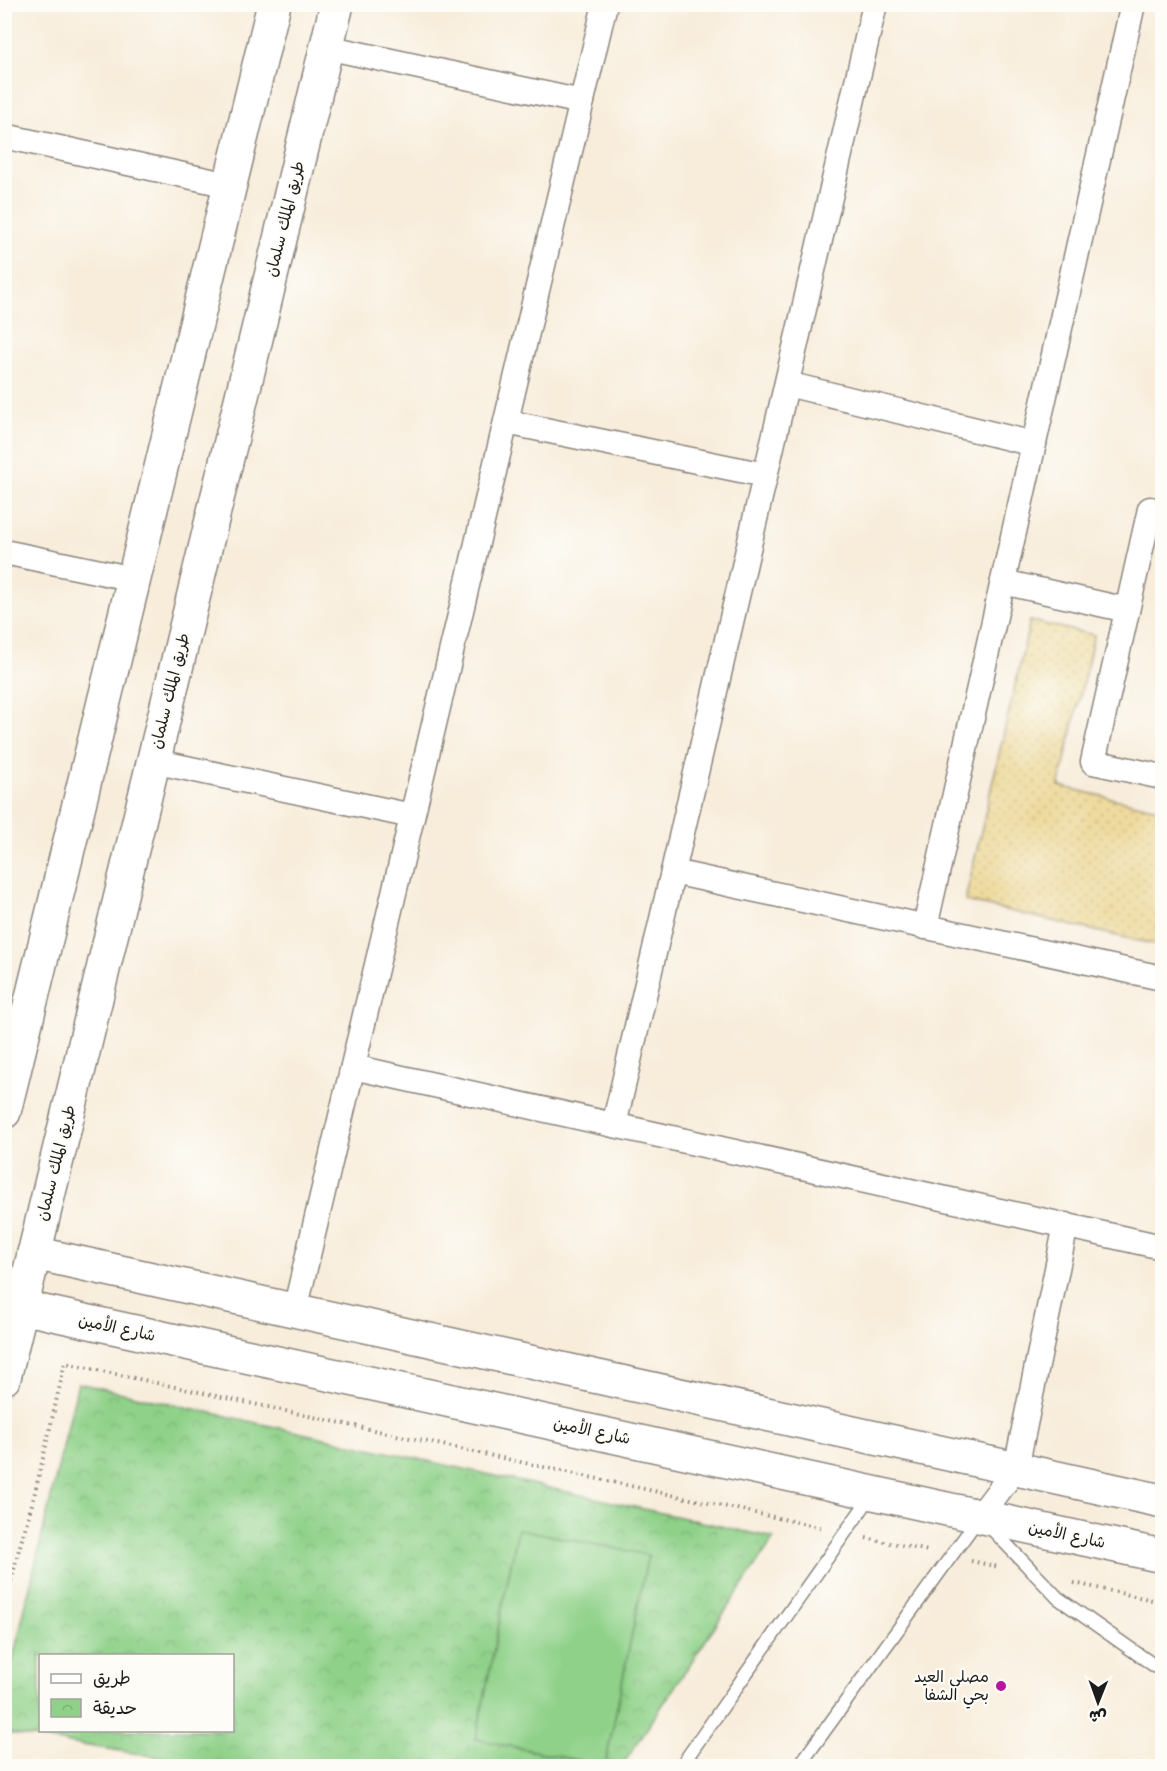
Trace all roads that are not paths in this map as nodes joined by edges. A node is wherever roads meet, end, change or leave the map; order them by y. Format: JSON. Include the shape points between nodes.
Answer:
{"nodes":[{"id":1,"x":274,"y":4,"type":"edge"},
{"id":2,"x":337,"y":4,"type":"edge"},
{"id":3,"x":605,"y":4,"type":"edge"},
{"id":4,"x":875,"y":4,"type":"edge"},
{"id":5,"x":1133,"y":4,"type":"edge"},
{"id":6,"x":326,"y":47,"type":"junction"},
{"id":7,"x":582,"y":102,"type":"junction"},
{"id":8,"x":4,"y":136,"type":"edge"},
{"id":9,"x":229,"y":185,"type":"junction"},
{"id":10,"x":787,"y":384,"type":"junction"},
{"id":11,"x":506,"y":422,"type":"junction"},
{"id":12,"x":1034,"y":444,"type":"junction"},
{"id":13,"x":765,"y":475,"type":"junction"},
{"id":14,"x":1162,"y":512,"type":"edge"},
{"id":15,"x":4,"y":552,"type":"edge"},
{"id":16,"x":134,"y":579,"type":"junction"},
{"id":17,"x":1003,"y":582,"type":"junction"},
{"id":18,"x":1127,"y":610,"type":"junction"},
{"id":19,"x":153,"y":761,"type":"junction"},
{"id":20,"x":1162,"y":777,"type":"edge"},
{"id":21,"x":412,"y":816,"type":"junction"},
{"id":22,"x":673,"y":872,"type":"junction"},
{"id":23,"x":925,"y":927,"type":"junction"},
{"id":24,"x":1162,"y":978,"type":"edge"},
{"id":25,"x":353,"y":1067,"type":"junction"},
{"id":26,"x":4,"y":1112,"type":"edge"},
{"id":27,"x":614,"y":1125,"type":"junction"},
{"id":28,"x":1066,"y":1226,"type":"junction"},
{"id":29,"x":1162,"y":1247,"type":"edge"},
{"id":30,"x":34,"y":1252,"type":"junction"},
{"id":31,"x":21,"y":1307,"type":"junction"},
{"id":32,"x":295,"y":1310,"type":"junction"},
{"id":33,"x":4,"y":1378,"type":"edge"},
{"id":34,"x":1016,"y":1468,"type":"junction"},
{"id":35,"x":873,"y":1493,"type":"junction"},
{"id":36,"x":1162,"y":1500,"type":"edge"},
{"id":37,"x":980,"y":1516,"type":"junction"},
{"id":38,"x":1162,"y":1556,"type":"edge"},
{"id":39,"x":1162,"y":1671,"type":"edge"},
{"id":40,"x":681,"y":1767,"type":"edge"},
{"id":41,"x":799,"y":1767,"type":"edge"}],
"edges":[{"from":1,"to":9,"type":"main road"},
{"from":2,"to":6,"type":"main road","name":"طريق الملك سلمان"},
{"from":3,"to":7,"type":"street"},
{"from":4,"to":10,"type":"street"},
{"from":5,"to":12,"type":"street"},
{"from":6,"to":7,"type":"street"},
{"from":6,"to":19,"type":"main road","name":"طريق الملك سلمان"},
{"from":7,"to":11,"type":"street"},
{"from":8,"to":9,"type":"street"},
{"from":9,"to":16,"type":"main road"},
{"from":10,"to":12,"type":"street"},
{"from":10,"to":13,"type":"street"},
{"from":11,"to":13,"type":"street"},
{"from":11,"to":21,"type":"street"},
{"from":12,"to":17,"type":"street"},
{"from":13,"to":22,"type":"street"},
{"from":14,"to":18,"type":"street","via":[[1150,509]]},
{"from":15,"to":16,"type":"street"},
{"from":16,"to":26,"type":"main road"},
{"from":17,"to":18,"type":"street"},
{"from":17,"to":23,"type":"street"},
{"from":18,"to":20,"type":"street","via":[[1094,762]]},
{"from":19,"to":21,"type":"street"},
{"from":19,"to":30,"type":"main road","name":"طريق الملك سلمان"},
{"from":21,"to":25,"type":"street"},
{"from":22,"to":23,"type":"street"},
{"from":22,"to":27,"type":"street"},
{"from":23,"to":24,"type":"street"},
{"from":25,"to":27,"type":"street"},
{"from":25,"to":32,"type":"street"},
{"from":27,"to":28,"type":"street"},
{"from":28,"to":29,"type":"street"},
{"from":28,"to":34,"type":"street"},
{"from":30,"to":31,"type":"main road","name":"طريق الملك سلمان"},
{"from":30,"to":32,"type":"main road"},
{"from":31,"to":33,"type":"main road","name":"طريق الملك سلمان"},
{"from":31,"to":35,"type":"main road","name":"شارع الأمين"},
{"from":32,"to":34,"type":"main road"},
{"from":34,"to":36,"type":"main road"},
{"from":34,"to":37,"type":"street"},
{"from":35,"to":37,"type":"main road","name":"شارع الأمين"},
{"from":35,"to":40,"type":"lane"},
{"from":37,"to":38,"type":"main road","name":"شارع الأمين"},
{"from":37,"to":39,"type":"lane","via":[[1058,1598]]},
{"from":37,"to":41,"type":"lane"}]}
